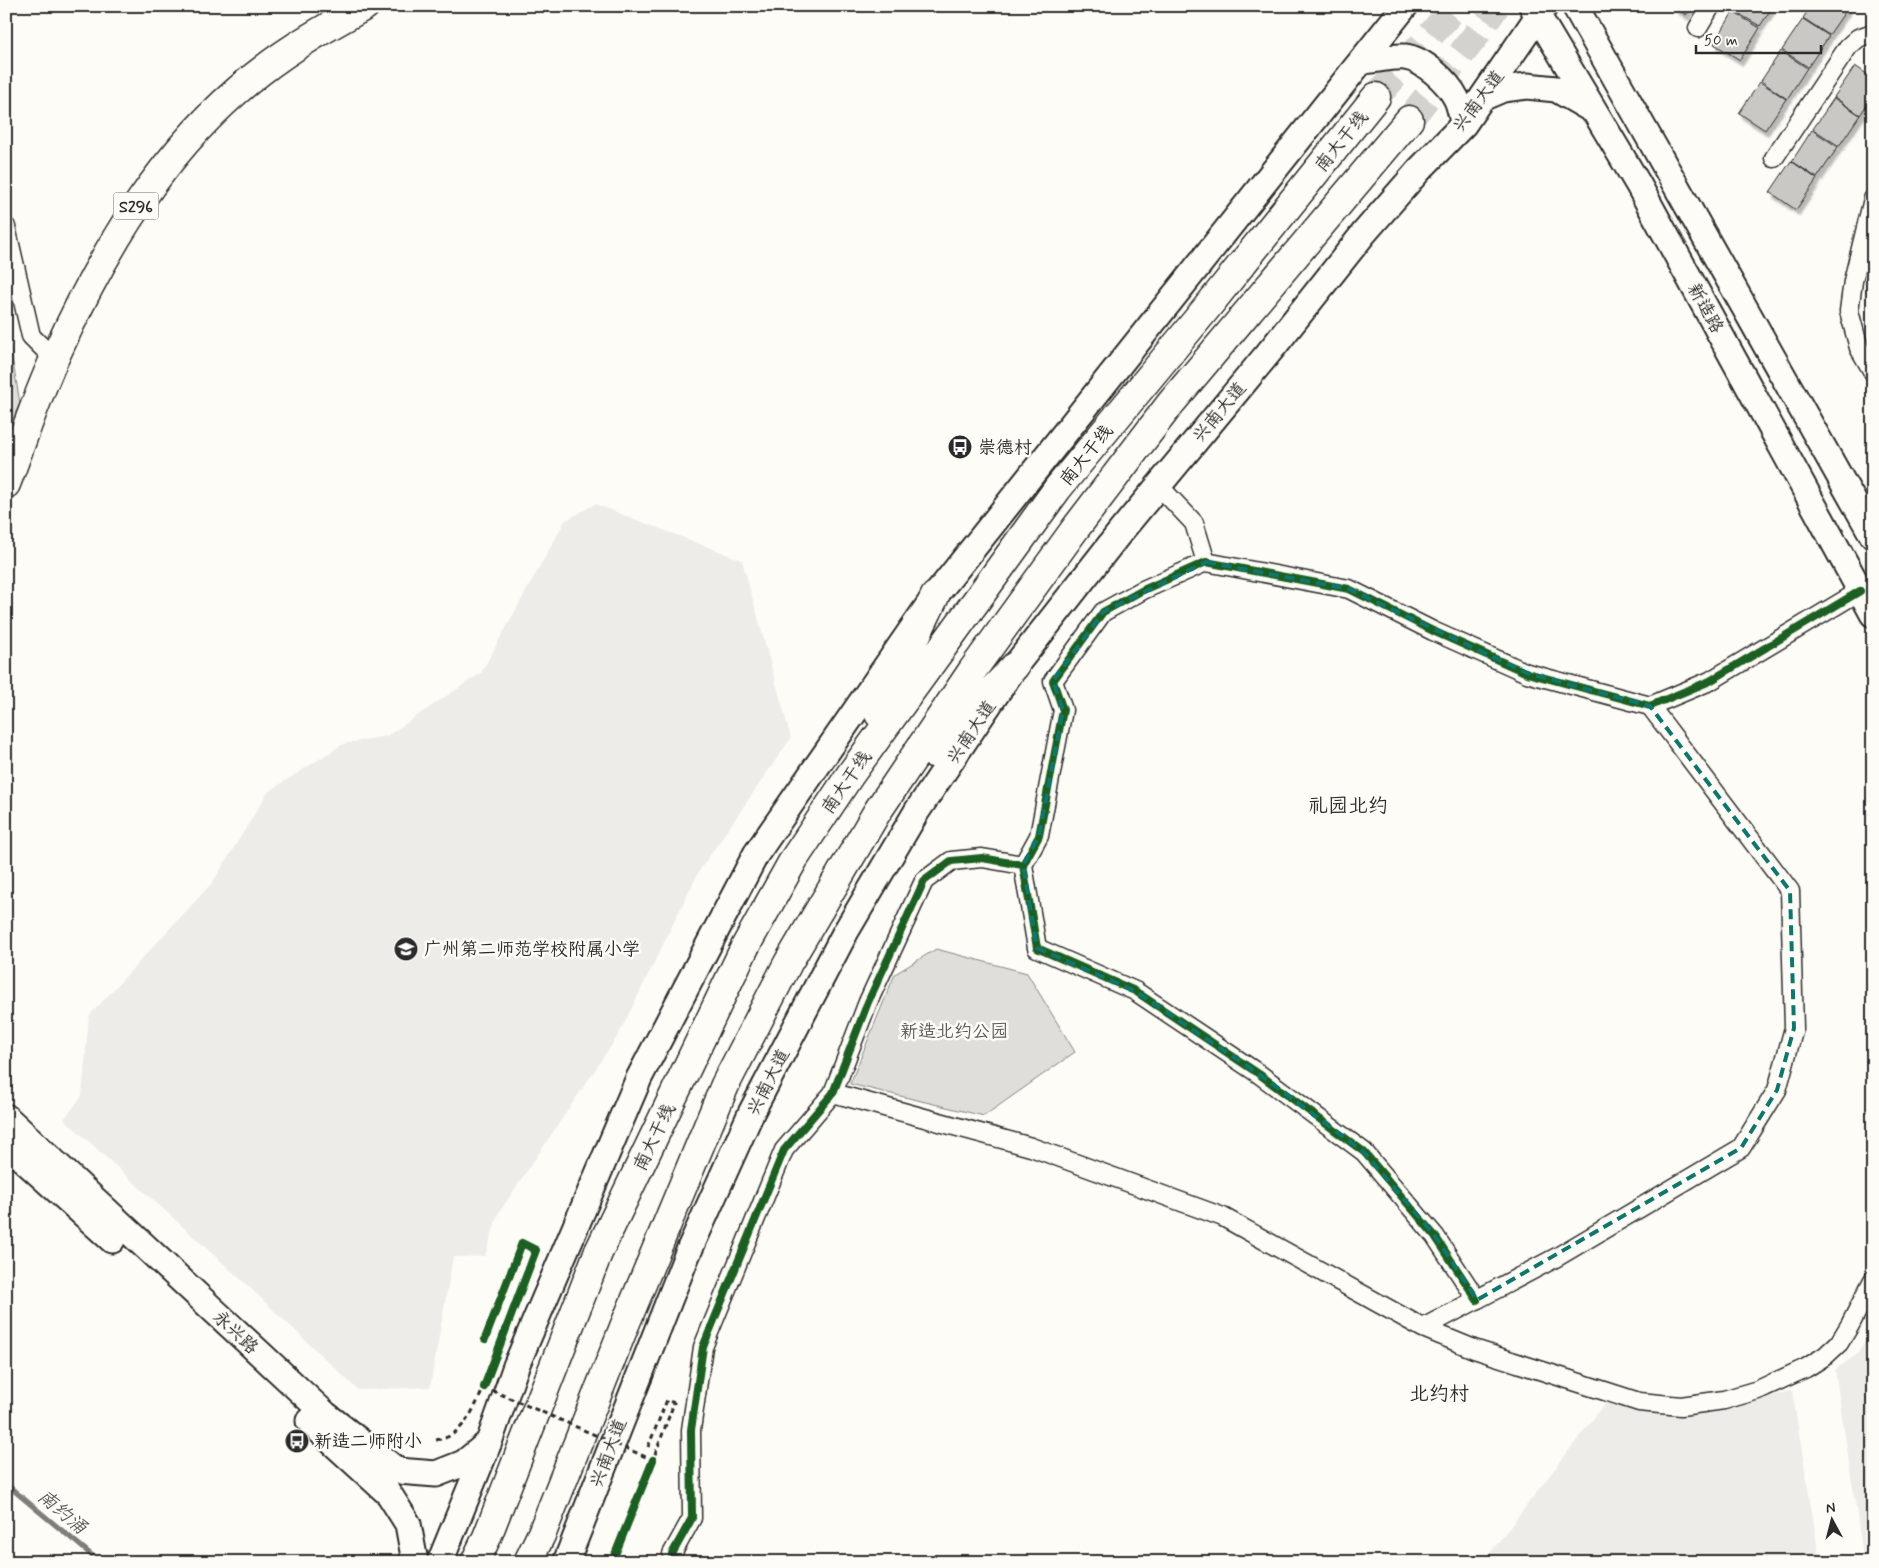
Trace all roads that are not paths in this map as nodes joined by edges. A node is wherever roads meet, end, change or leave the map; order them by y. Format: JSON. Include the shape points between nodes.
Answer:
{"nodes":[{"id":1,"x":365,"y":6,"type":"edge"},
{"id":2,"x":1405,"y":6,"type":"edge"},
{"id":3,"x":1575,"y":6,"type":"edge"},
{"id":4,"x":1711,"y":6,"type":"edge"},
{"id":5,"x":1539,"y":10,"type":"edge"},
{"id":6,"x":1698,"y":28,"type":"dead end"},
{"id":7,"x":1873,"y":33,"type":"edge"},
{"id":8,"x":1362,"y":62,"type":"junction"},
{"id":9,"x":1376,"y":97,"type":"tunnel mouth"},
{"id":10,"x":1482,"y":98,"type":"junction"},
{"id":11,"x":1597,"y":113,"type":"junction"},
{"id":12,"x":1409,"y":120,"type":"tunnel mouth"},
{"id":13,"x":1464,"y":124,"type":"junction"},
{"id":14,"x":1774,"y":158,"type":"dead end"},
{"id":15,"x":1873,"y":199,"type":"edge"},
{"id":16,"x":6,"y":227,"type":"edge"},
{"id":17,"x":1865,"y":264,"type":"edge"},
{"id":18,"x":10,"y":271,"type":"edge"},
{"id":19,"x":54,"y":359,"type":"junction"},
{"id":20,"x":1873,"y":372,"type":"edge"},
{"id":21,"x":6,"y":484,"type":"edge"},
{"id":22,"x":1158,"y":486,"type":"junction"},
{"id":23,"x":1873,"y":536,"type":"edge"},
{"id":24,"x":1206,"y":562,"type":"junction"},
{"id":25,"x":1860,"y":590,"type":"junction"},
{"id":26,"x":935,"y":596,"type":"junction"},
{"id":27,"x":1873,"y":614,"type":"edge"},
{"id":28,"x":1015,"y":666,"type":"junction"},
{"id":29,"x":1650,"y":706,"type":"junction"},
{"id":30,"x":850,"y":775,"type":"junction"},
{"id":31,"x":877,"y":812,"type":"junction"},
{"id":32,"x":1023,"y":865,"type":"junction"},
{"id":33,"x":833,"y":1093,"type":"junction"},
{"id":34,"x":6,"y":1117,"type":"edge"},
{"id":35,"x":6,"y":1144,"type":"edge"},
{"id":36,"x":1873,"y":1280,"type":"edge"},
{"id":37,"x":1477,"y":1300,"type":"junction"},
{"id":38,"x":1423,"y":1328,"type":"junction"},
{"id":39,"x":488,"y":1442,"type":"junction"},
{"id":40,"x":568,"y":1559,"type":"edge"},
{"id":41,"x":415,"y":1562,"type":"edge"},
{"id":42,"x":440,"y":1562,"type":"edge"},
{"id":43,"x":475,"y":1562,"type":"edge"},
{"id":44,"x":528,"y":1562,"type":"edge"},
{"id":45,"x":673,"y":1562,"type":"edge"}],
"edges":[{"from":1,"to":19,"type":"main road","number":"S296","via":[[318,32],[259,72],[182,146],[126,222]]},
{"from":2,"to":8,"type":"main road"},
{"from":3,"to":23,"type":"main road","name":"新造路"},
{"from":4,"to":6,"type":"street"},
{"from":5,"to":10,"type":"main road","name":"兴南大道"},
{"from":5,"to":11,"type":"main road","name":"新造路"},
{"from":7,"to":14,"type":"street","via":[[1858,38],[1848,47]]},
{"from":8,"to":13,"type":"main road","via":[[1407,57],[1429,68],[1456,98]]},
{"from":8,"to":26,"type":"main road"},
{"from":9,"to":30,"type":"main road","name":"南大干线","via":[[1058,488]]},
{"from":10,"to":11,"type":"main road","via":[[1503,89],[1527,86],[1556,89]]},
{"from":10,"to":13,"type":"main road","name":"兴南大道"},
{"from":11,"to":25,"type":"main road","name":"新造路"},
{"from":12,"to":31,"type":"main road","name":"南大干线","via":[[1171,402],[972,671]]},
{"from":13,"to":22,"type":"main road","name":"兴南大道","via":[[1364,232]]},
{"from":15,"to":17,"type":"street"},
{"from":16,"to":18,"type":"street"},
{"from":17,"to":20,"type":"street","via":[[1849,311],[1859,348]]},
{"from":18,"to":19,"type":"street","via":[[31,336]]},
{"from":19,"to":21,"type":"main road","number":"S296"},
{"from":22,"to":24,"type":"street","via":[[1194,523]]},
{"from":22,"to":28,"type":"main road","name":"兴南大道"},
{"from":24,"to":29,"type":"street","via":[[1349,589],[1433,632],[1527,673]]},
{"from":24,"to":32,"type":"street","via":[[1103,612],[1053,681],[1063,710],[1039,836]]},
{"from":25,"to":27,"type":"main road","name":"新造路"},
{"from":25,"to":29,"type":"street","via":[[1710,681]]},
{"from":26,"to":30,"type":"main road"},
{"from":26,"to":39,"type":"main road","via":[[756,854],[639,1078],[516,1366]]},
{"from":28,"to":31,"type":"main road"},
{"from":28,"to":40,"type":"main road","name":"兴南大道","via":[[917,811],[845,933],[752,1111],[687,1255]]},
{"from":29,"to":37,"type":"street","via":[[1790,891],[1794,1028],[1777,1090],[1741,1148],[1557,1257]]},
{"from":30,"to":43,"type":"main road","name":"南大干线","via":[[794,859],[745,947],[603,1244]]},
{"from":31,"to":44,"type":"main road","name":"南大干线","via":[[788,963],[724,1085]]},
{"from":32,"to":33,"type":"street","via":[[982,858],[951,861],[924,882],[868,1002]]},
{"from":32,"to":37,"type":"street","via":[[1038,948],[1135,991],[1259,1074],[1364,1152],[1435,1236]]},
{"from":33,"to":38,"type":"street","via":[[1031,1147],[1223,1217]]},
{"from":33,"to":45,"type":"street","via":[[784,1150],[703,1348],[691,1430],[692,1518],[672,1554]]},
{"from":34,"to":39,"type":"main road","name":"永兴路","via":[[325,1414],[398,1471],[436,1474],[464,1463]]},
{"from":35,"to":41,"type":"main road","name":"永兴路","via":[[389,1494],[408,1524]]},
{"from":36,"to":38,"type":"street","via":[[1844,1336],[1817,1362],[1758,1390],[1694,1405],[1639,1402],[1474,1349]]},
{"from":37,"to":38,"type":"street"},
{"from":39,"to":42,"type":"main road"}]}
